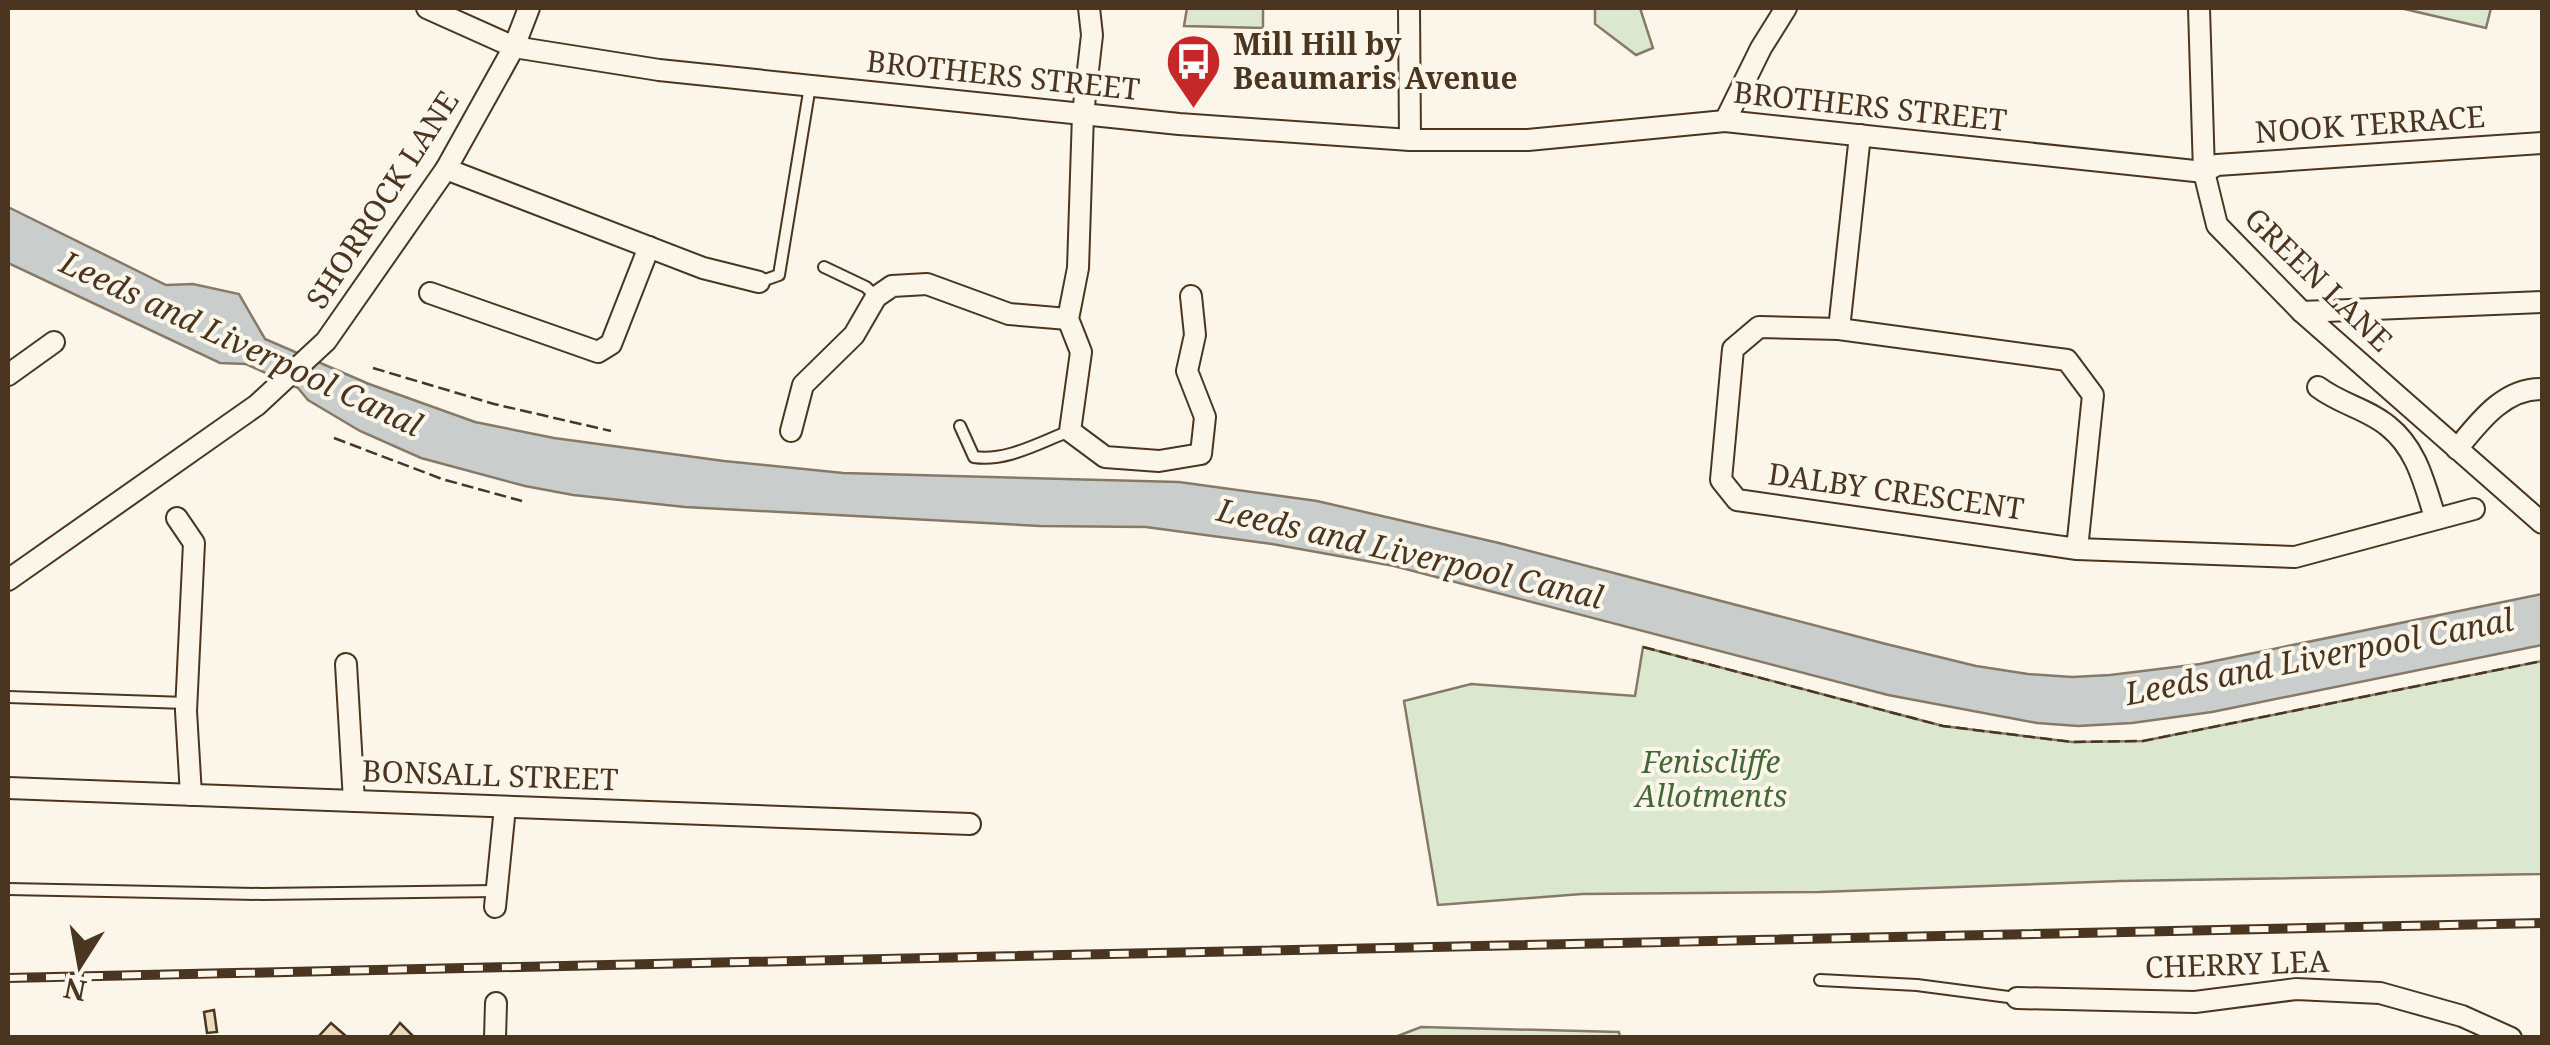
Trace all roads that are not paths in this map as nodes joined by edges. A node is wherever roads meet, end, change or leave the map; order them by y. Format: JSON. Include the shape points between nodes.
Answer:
{"nodes":[{"id":1,"x":427,"y":8,"type":"edge"},
{"id":2,"x":529,"y":8,"type":"edge"},
{"id":3,"x":1089,"y":8,"type":"edge"},
{"id":4,"x":1410,"y":8,"type":"edge"},
{"id":5,"x":1786,"y":8,"type":"edge"},
{"id":6,"x":2199,"y":8,"type":"edge"},
{"id":7,"x":514,"y":48,"type":"junction"},
{"id":8,"x":810,"y":86,"type":"junction"},
{"id":9,"x":1083,"y":114,"type":"junction"},
{"id":10,"x":1725,"y":121,"type":"junction"},
{"id":11,"x":1860,"y":135,"type":"junction"},
{"id":12,"x":1410,"y":140,"type":"junction"},
{"id":13,"x":2542,"y":142,"type":"edge"},
{"id":14,"x":446,"y":169,"type":"junction"},
{"id":15,"x":2204,"y":172,"type":"junction"},
{"id":16,"x":649,"y":246,"type":"junction"},
{"id":17,"x":824,"y":267,"type":"dead end"},
{"id":18,"x":759,"y":282,"type":"joint"},
{"id":19,"x":430,"y":292,"type":"dead end"},
{"id":20,"x":876,"y":296,"type":"junction"},
{"id":21,"x":1191,"y":296,"type":"dead end"},
{"id":22,"x":2542,"y":302,"type":"edge"},
{"id":23,"x":2302,"y":312,"type":"junction"},
{"id":24,"x":1068,"y":320,"type":"junction"},
{"id":25,"x":1838,"y":329,"type":"junction"},
{"id":26,"x":54,"y":342,"type":"dead end"},
{"id":27,"x":8,"y":375,"type":"edge"},
{"id":28,"x":2318,"y":387,"type":"dead end"},
{"id":29,"x":2542,"y":388,"type":"edge"},
{"id":30,"x":960,"y":426,"type":"dead end"},
{"id":31,"x":1070,"y":431,"type":"junction"},
{"id":32,"x":791,"y":432,"type":"dead end"},
{"id":33,"x":2457,"y":449,"type":"junction"},
{"id":34,"x":2474,"y":509,"type":"dead end"},
{"id":35,"x":2435,"y":517,"type":"junction"},
{"id":36,"x":177,"y":518,"type":"dead end"},
{"id":37,"x":2542,"y":523,"type":"edge"},
{"id":38,"x":2076,"y":549,"type":"junction"},
{"id":39,"x":8,"y":580,"type":"edge"},
{"id":40,"x":346,"y":664,"type":"dead end"},
{"id":41,"x":8,"y":696,"type":"edge"},
{"id":42,"x":187,"y":703,"type":"junction"},
{"id":43,"x":8,"y":788,"type":"edge"},
{"id":44,"x":191,"y":795,"type":"junction"},
{"id":45,"x":354,"y":801,"type":"junction"},
{"id":46,"x":505,"y":807,"type":"junction"},
{"id":47,"x":970,"y":824,"type":"dead end"},
{"id":48,"x":8,"y":890,"type":"edge"},
{"id":49,"x":496,"y":899,"type":"joint"},
{"id":50,"x":1820,"y":980,"type":"dead end"},
{"id":51,"x":2017,"y":998,"type":"joint"},
{"id":52,"x":496,"y":1003,"type":"dead end"},
{"id":53,"x":496,"y":1038,"type":"edge"},
{"id":54,"x":2511,"y":1038,"type":"edge"}],
"edges":[{"from":1,"to":7,"type":"street","name":"BROTHERS STREET"},
{"from":2,"to":7,"type":"street","name":"SHORROCK LANE"},
{"from":3,"to":9,"type":"street"},
{"from":4,"to":12,"type":"street"},
{"from":5,"to":10,"type":"street"},
{"from":6,"to":15,"type":"street","name":"GREEN LANE"},
{"from":7,"to":8,"type":"street","name":"BROTHERS STREET"},
{"from":7,"to":14,"type":"street","name":"SHORROCK LANE"},
{"from":8,"to":9,"type":"street","name":"BROTHERS STREET"},
{"from":8,"to":18,"type":"lane","via":[[779,275]]},
{"from":9,"to":12,"type":"street","name":"BROTHERS STREET"},
{"from":9,"to":24,"type":"street","via":[[1078,268]]},
{"from":10,"to":11,"type":"street","name":"BROTHERS STREET"},
{"from":10,"to":12,"type":"street","name":"BROTHERS STREET","via":[[1528,140]]},
{"from":11,"to":15,"type":"street","name":"BROTHERS STREET"},
{"from":11,"to":25,"type":"street"},
{"from":13,"to":15,"type":"street","name":"NOOK TERRACE","via":[[2217,165]]},
{"from":14,"to":16,"type":"street"},
{"from":14,"to":39,"type":"street","name":"SHORROCK LANE","via":[[326,341],[257,404]]},
{"from":15,"to":23,"type":"street","name":"GREEN LANE","via":[[2216,225]]},
{"from":16,"to":18,"type":"street"},
{"from":16,"to":19,"type":"street","via":[[610,344],[598,352]]},
{"from":17,"to":20,"type":"lane"},
{"from":20,"to":24,"type":"street","via":[[892,286],[927,284],[1009,314]]},
{"from":20,"to":32,"type":"street","via":[[854,335],[803,385]]},
{"from":21,"to":31,"type":"street","via":[[1195,335],[1188,372],[1205,417],[1201,454],[1159,461],[1105,457]]},
{"from":22,"to":23,"type":"street"},
{"from":23,"to":33,"type":"street","name":"GREEN LANE"},
{"from":24,"to":31,"type":"street","via":[[1081,352]]},
{"from":25,"to":38,"type":"street","name":"DALBY CRESCENT","via":[[2068,360],[2093,395]]},
{"from":25,"to":38,"type":"street","name":"DALBY CRESCENT","via":[[1759,328],[1734,349],[1721,480],[1737,500]]},
{"from":26,"to":27,"type":"street"},
{"from":28,"to":35,"type":"street","via":[[2387,424],[2415,454]]},
{"from":29,"to":33,"type":"street","via":[[2507,398]]},
{"from":30,"to":31,"type":"lane","via":[[974,457],[985,459]]},
{"from":33,"to":37,"type":"street","name":"GREEN LANE"},
{"from":34,"to":35,"type":"street","name":"DALBY CRESCENT"},
{"from":35,"to":38,"type":"street","name":"DALBY CRESCENT","via":[[2295,556]]},
{"from":36,"to":42,"type":"street","via":[[194,543]]},
{"from":40,"to":45,"type":"street"},
{"from":41,"to":42,"type":"lane"},
{"from":42,"to":44,"type":"street"},
{"from":43,"to":44,"type":"street","name":"BONSALL STREET"},
{"from":44,"to":45,"type":"street","name":"BONSALL STREET"},
{"from":45,"to":46,"type":"street","name":"BONSALL STREET"},
{"from":46,"to":47,"type":"street","name":"BONSALL STREET"},
{"from":46,"to":49,"type":"street"},
{"from":48,"to":49,"type":"lane"},
{"from":50,"to":51,"type":"lane"},
{"from":51,"to":54,"type":"street","name":"CHERRY LEA","via":[[2195,1002],[2296,989],[2380,993]]},
{"from":52,"to":53,"type":"street"}]}
